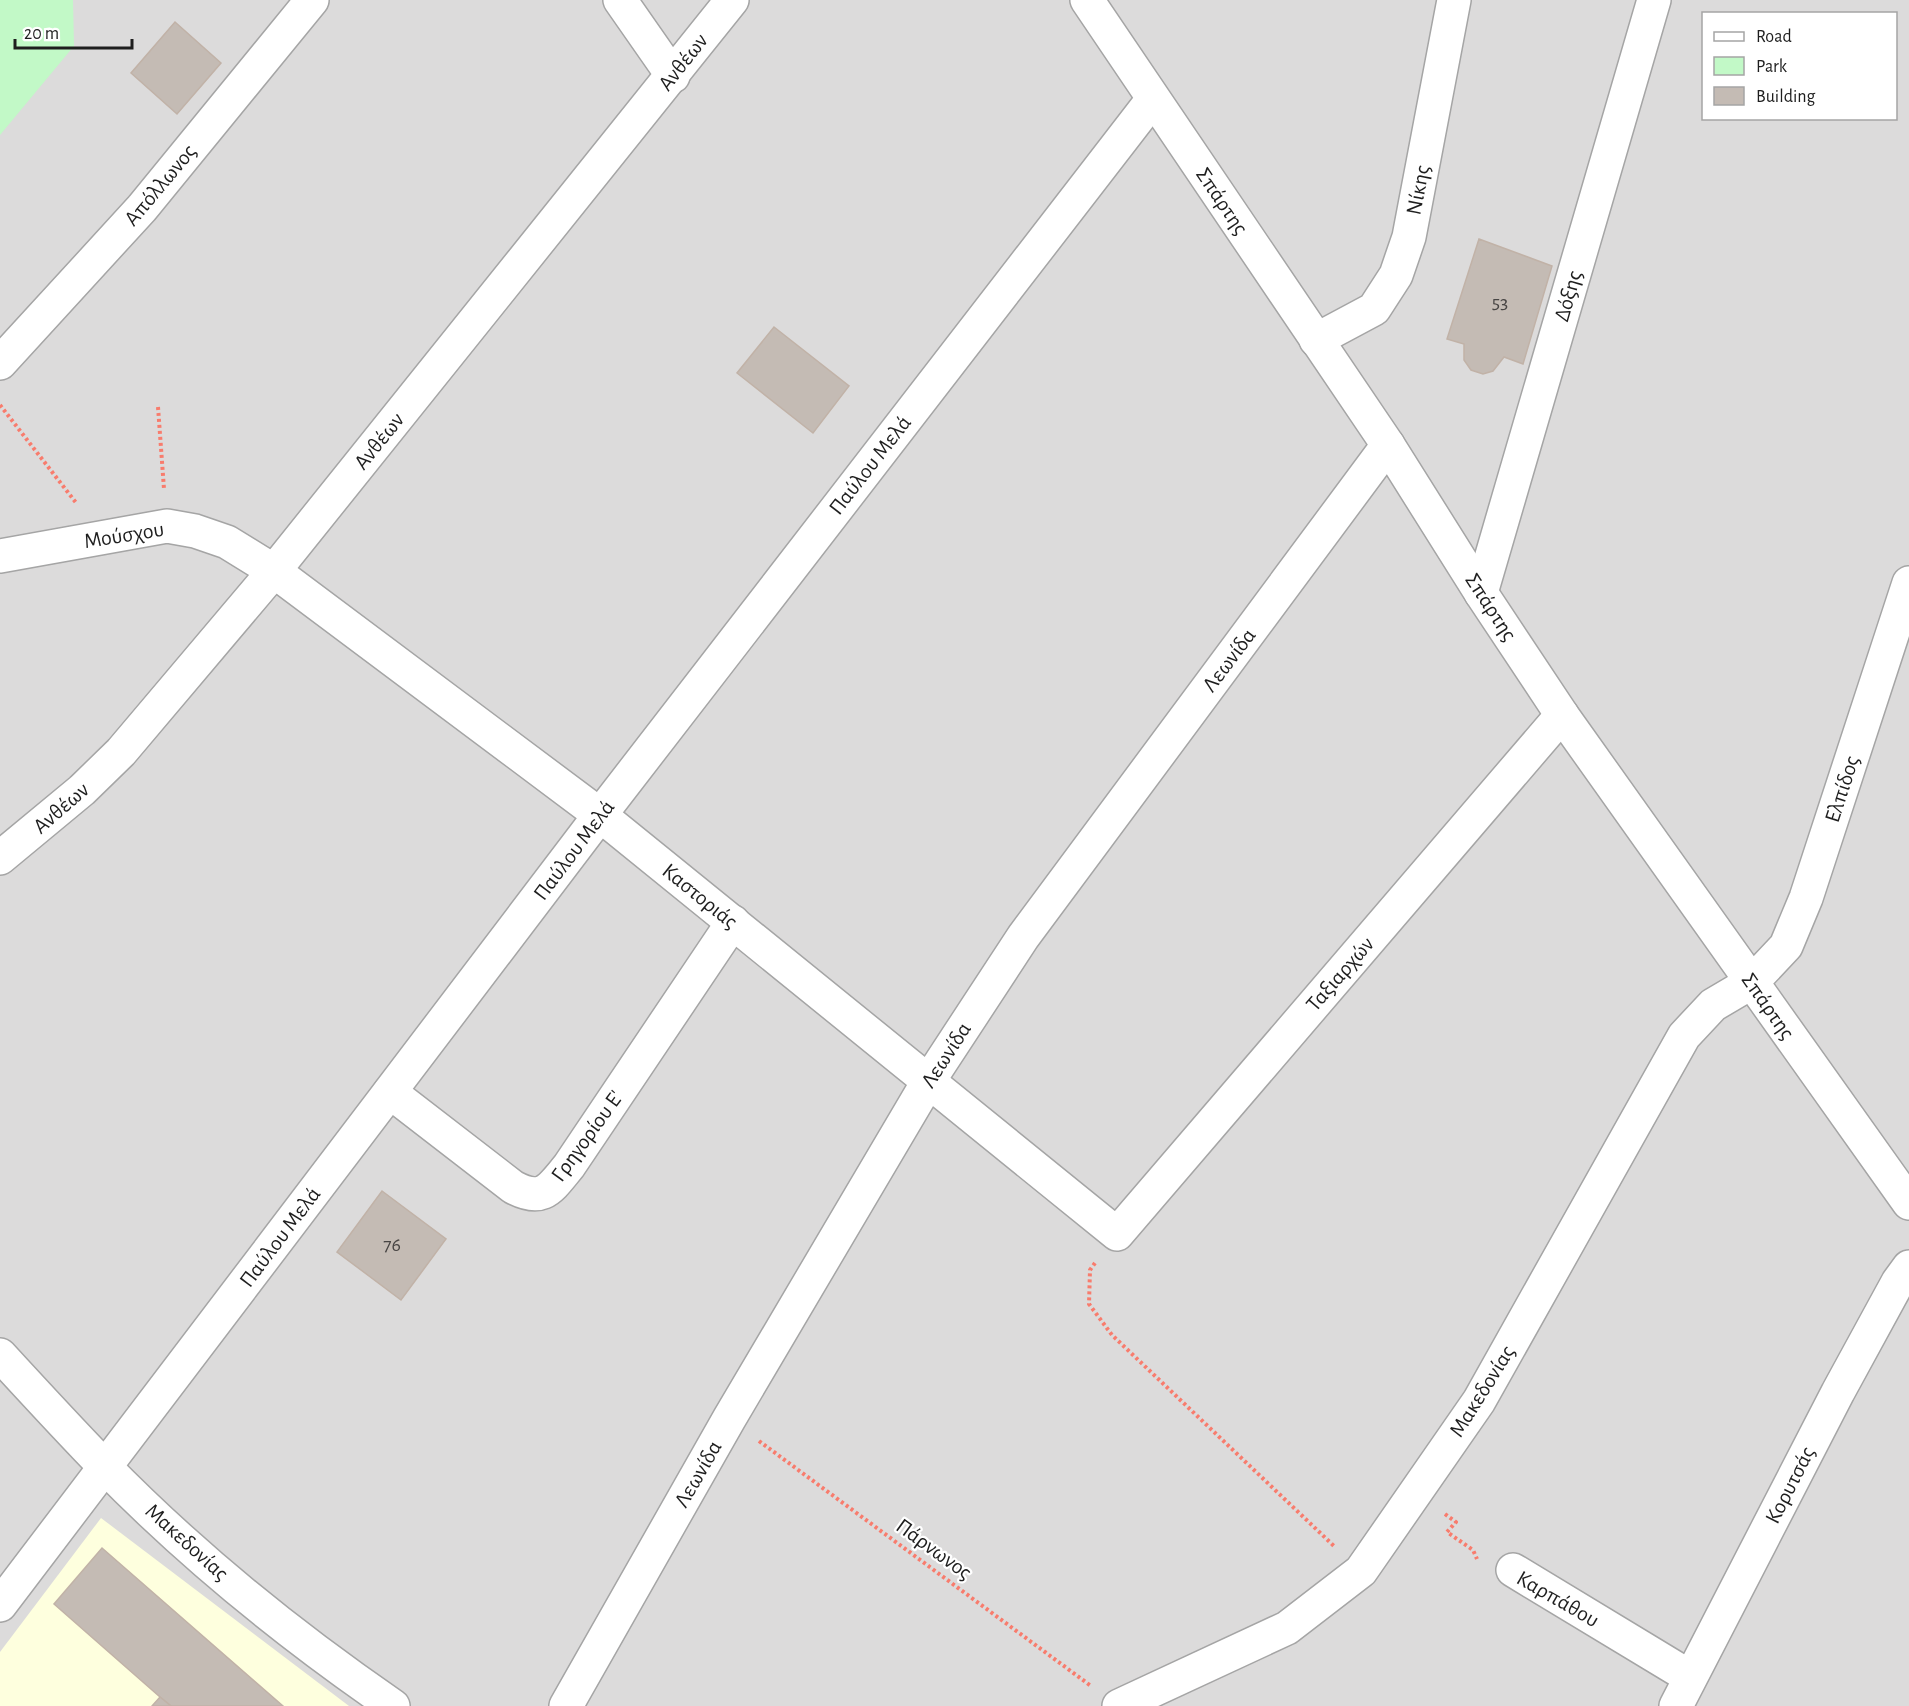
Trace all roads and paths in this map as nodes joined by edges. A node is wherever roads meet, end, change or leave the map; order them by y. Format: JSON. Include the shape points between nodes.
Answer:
{"nodes":[{"id":1,"x":312,"y":0,"type":"edge"},
{"id":2,"x":620,"y":0,"type":"edge"},
{"id":3,"x":732,"y":0,"type":"edge"},
{"id":4,"x":1088,"y":0,"type":"edge"},
{"id":5,"x":1454,"y":0,"type":"edge"},
{"id":6,"x":1654,"y":0,"type":"edge"},
{"id":7,"x":673,"y":76,"type":"junction"},
{"id":8,"x":1153,"y":99,"type":"junction"},
{"id":9,"x":1316,"y":340,"type":"junction"},
{"id":10,"x":0,"y":363,"type":"edge"},
{"id":11,"x":0,"y":405,"type":"edge"},
{"id":12,"x":158,"y":407,"type":"dead end"},
{"id":13,"x":1388,"y":446,"type":"junction"},
{"id":14,"x":167,"y":526,"type":"junction"},
{"id":15,"x":102,"y":537,"type":"junction"},
{"id":16,"x":0,"y":556,"type":"edge"},
{"id":17,"x":274,"y":571,"type":"junction"},
{"id":18,"x":1909,"y":584,"type":"edge"},
{"id":19,"x":1481,"y":593,"type":"junction"},
{"id":20,"x":1562,"y":715,"type":"junction"},
{"id":21,"x":600,"y":815,"type":"junction"},
{"id":22,"x":0,"y":858,"type":"edge"},
{"id":23,"x":733,"y":922,"type":"junction"},
{"id":24,"x":1752,"y":982,"type":"junction"},
{"id":25,"x":928,"y":1082,"type":"junction"},
{"id":26,"x":390,"y":1092,"type":"junction"},
{"id":27,"x":1909,"y":1203,"type":"edge"},
{"id":28,"x":1117,"y":1234,"type":"junction"},
{"id":29,"x":1909,"y":1267,"type":"edge"},
{"id":30,"x":0,"y":1355,"type":"edge"},
{"id":31,"x":729,"y":1419,"type":"junction"},
{"id":32,"x":104,"y":1466,"type":"junction"},
{"id":33,"x":1442,"y":1512,"type":"dead end"},
{"id":34,"x":1513,"y":1570,"type":"joint"},
{"id":35,"x":1361,"y":1571,"type":"junction"},
{"id":36,"x":0,"y":1605,"type":"edge"},
{"id":37,"x":1690,"y":1677,"type":"junction"},
{"id":38,"x":1109,"y":1699,"type":"edge"},
{"id":39,"x":393,"y":1706,"type":"edge"},
{"id":40,"x":566,"y":1706,"type":"edge"},
{"id":41,"x":1676,"y":1706,"type":"edge"}],
"edges":[{"from":1,"to":10,"type":"street","name":"Απόλλωνος","via":[[142,208]]},
{"from":2,"to":7,"type":"street"},
{"from":3,"to":7,"type":"street","name":"Ανθέων"},
{"from":4,"to":8,"type":"street","name":"Σπάρτης"},
{"from":5,"to":9,"type":"street","name":"Νίκης","via":[[1409,237],[1396,275],[1374,309]]},
{"from":6,"to":19,"type":"street","name":"Δόξης"},
{"from":7,"to":17,"type":"street","name":"Ανθέων"},
{"from":8,"to":9,"type":"street","name":"Σπάρτης"},
{"from":8,"to":21,"type":"street","name":"Παύλου Μελά"},
{"from":9,"to":13,"type":"street","name":"Σπάρτης"},
{"from":11,"to":15,"type":"path"},
{"from":12,"to":14,"type":"path"},
{"from":13,"to":19,"type":"street","name":"Σπάρτης"},
{"from":13,"to":25,"type":"street","name":"Λεωνίδα","via":[[1023,937]]},
{"from":14,"to":15,"type":"street","name":"Μούσχου"},
{"from":14,"to":17,"type":"street","name":"Μούσχου","via":[[226,542]]},
{"from":15,"to":16,"type":"street","name":"Μούσχου"},
{"from":17,"to":21,"type":"street","name":"Καστοριάς"},
{"from":17,"to":22,"type":"street","name":"Ανθέων","via":[[120,752],[82,790]]},
{"from":18,"to":24,"type":"street","name":"Ελπίδος","via":[[1806,898],[1786,946]]},
{"from":19,"to":20,"type":"street","name":"Σπάρτης"},
{"from":20,"to":24,"type":"street","name":"Σπάρτης"},
{"from":20,"to":28,"type":"street","name":"Ταξιαρχών"},
{"from":21,"to":23,"type":"street","name":"Καστοριάς"},
{"from":21,"to":26,"type":"street","name":"Παύλου Μελά"},
{"from":23,"to":25,"type":"street","name":"Καστοριάς"},
{"from":23,"to":26,"type":"street","name":"Γρηγορίου Ε'","via":[[568,1167],[540,1194],[527,1194],[513,1187]]},
{"from":24,"to":27,"type":"street","name":"Σπάρτης"},
{"from":24,"to":35,"type":"street","name":"Μακεδονίας","via":[[1713,1005],[1684,1036],[1479,1401]]},
{"from":25,"to":28,"type":"street","name":"Καστοριάς"},
{"from":25,"to":31,"type":"street","name":"Λεωνίδα"},
{"from":26,"to":32,"type":"street","name":"Παύλου Μελά"},
{"from":28,"to":35,"type":"path","via":[[1090,1270],[1089,1304],[1112,1335]]},
{"from":29,"to":37,"type":"street","name":"Κορυτσάς","via":[[1838,1392]]},
{"from":30,"to":32,"type":"street","name":"Μακεδονίας"},
{"from":31,"to":38,"type":"path","name":"Πάρνωνος"},
{"from":31,"to":40,"type":"street","name":"Λεωνίδα"},
{"from":32,"to":36,"type":"street","name":"Παύλου Μελά"},
{"from":32,"to":39,"type":"street","name":"Μακεδονίας","via":[[213,1568]]},
{"from":33,"to":34,"type":"path","name":"Καρπάθου","via":[[1456,1522],[1448,1532],[1473,1550],[1484,1574]]},
{"from":34,"to":37,"type":"street","name":"Καρπάθου"},
{"from":35,"to":38,"type":"street","name":"Μακεδονίας","via":[[1287,1628]]},
{"from":37,"to":41,"type":"street","name":"Κορυτσάς"}]}
